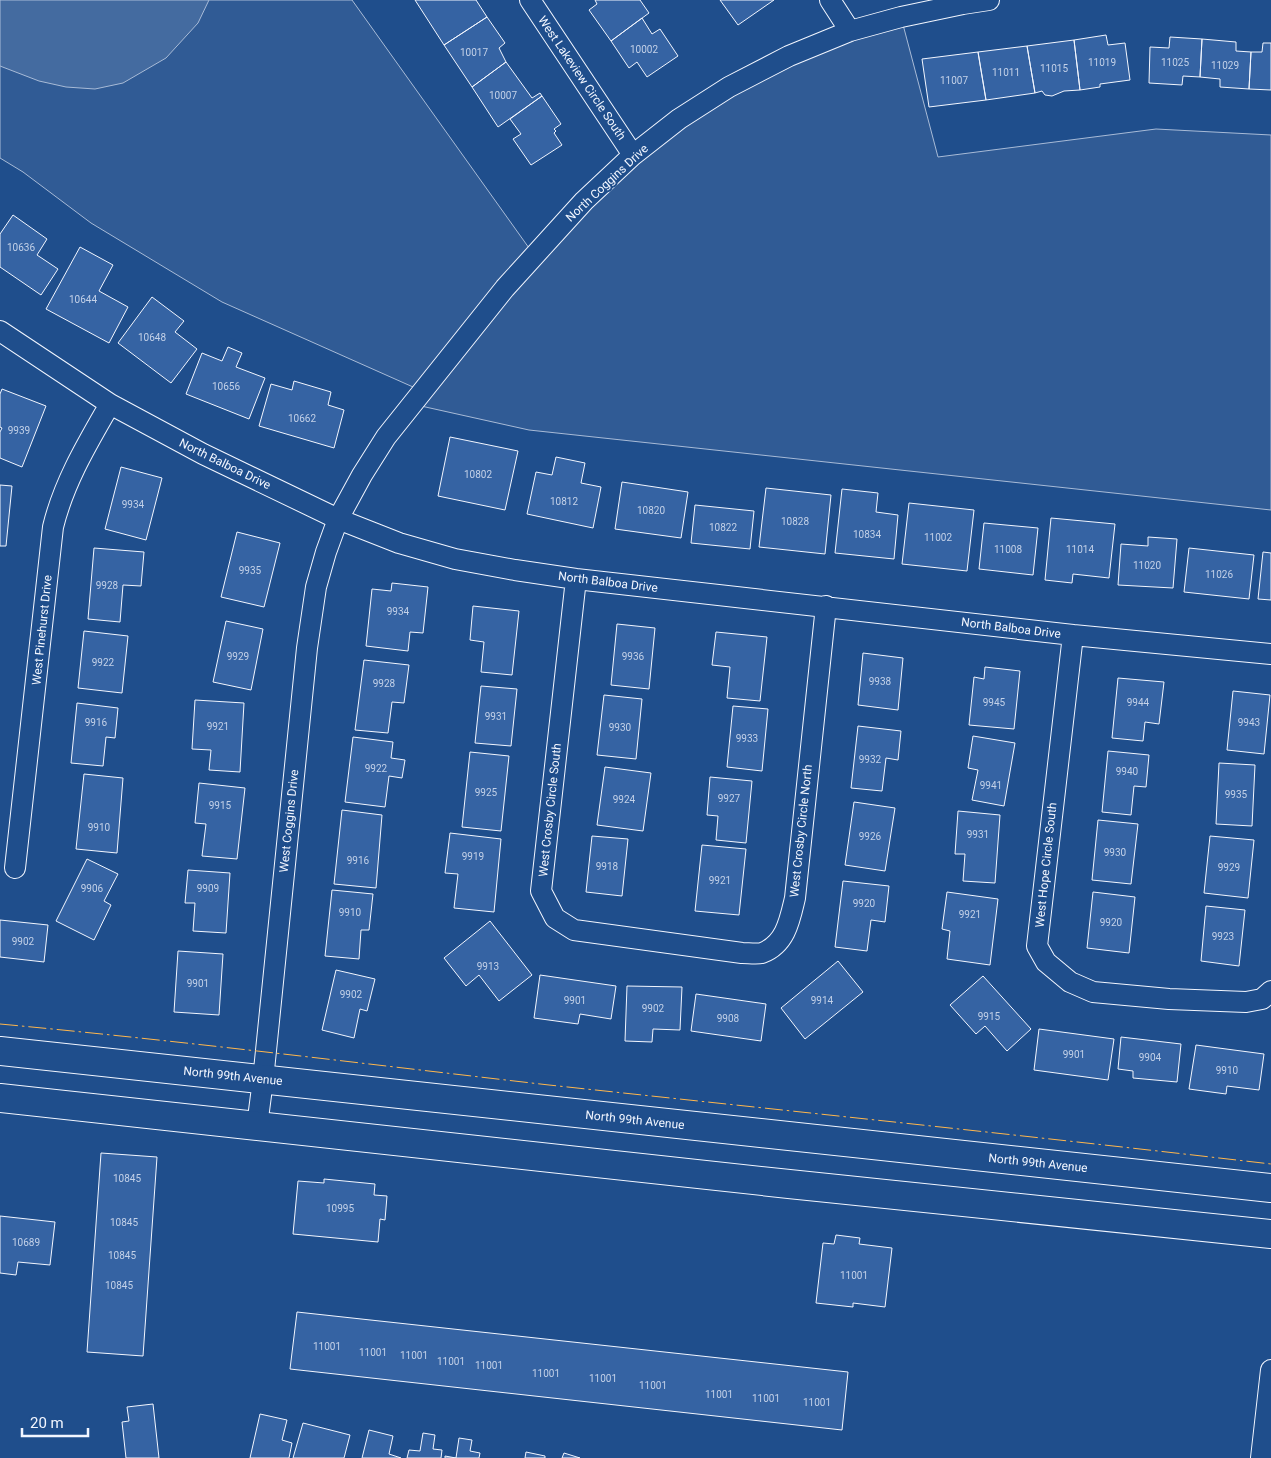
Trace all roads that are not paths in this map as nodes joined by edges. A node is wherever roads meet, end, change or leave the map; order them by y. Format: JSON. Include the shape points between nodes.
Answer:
{"nodes":[{"id":1,"x":530,"y":0,"type":"edge"},
{"id":2,"x":830,"y":0,"type":"edge"},
{"id":3,"x":989,"y":0,"type":"edge"},
{"id":4,"x":850,"y":31,"type":"junction"},
{"id":5,"x":633,"y":155,"type":"junction"},
{"id":6,"x":0,"y":331,"type":"edge"},
{"id":7,"x":110,"y":404,"type":"junction"},
{"id":8,"x":338,"y":519,"type":"junction"},
{"id":9,"x":576,"y":579,"type":"junction"},
{"id":10,"x":826,"y":606,"type":"junction"},
{"id":11,"x":1072,"y":635,"type":"junction"},
{"id":12,"x":1271,"y":654,"type":"edge"},
{"id":13,"x":16,"y":868,"type":"dead end"},
{"id":14,"x":672,"y":944,"type":"joint"},
{"id":15,"x":1271,"y":991,"type":"edge"},
{"id":16,"x":0,"y":1050,"type":"edge"},
{"id":17,"x":263,"y":1080,"type":"junction"},
{"id":18,"x":0,"y":1098,"type":"edge"},
{"id":19,"x":256,"y":1126,"type":"junction"},
{"id":20,"x":1271,"y":1188,"type":"edge"},
{"id":21,"x":1271,"y":1234,"type":"edge"},
{"id":22,"x":1271,"y":1370,"type":"edge"},
{"id":23,"x":1261,"y":1458,"type":"edge"}],
"edges":[{"from":1,"to":5,"type":"street","name":"West Lakeview Circle South"},
{"from":2,"to":4,"type":"street"},
{"from":3,"to":4,"type":"street","name":"North Coggins Drive","via":[[901,17]]},
{"from":4,"to":5,"type":"street","name":"North Coggins Drive","via":[[789,56],[729,87],[679,118]]},
{"from":5,"to":8,"type":"street","name":"North Coggins Drive","via":[[584,201],[505,288],[386,437]]},
{"from":6,"to":7,"type":"street","name":"North Balboa Drive"},
{"from":7,"to":8,"type":"street","name":"North Balboa Drive","via":[[203,454]]},
{"from":7,"to":13,"type":"street","name":"West Pinehurst Drive","via":[[68,482],[53,526]]},
{"from":8,"to":9,"type":"street","name":"North Balboa Drive","via":[[400,543],[455,558]]},
{"from":8,"to":17,"type":"street","name":"West Coggins Drive","via":[[316,587],[307,648]]},
{"from":9,"to":10,"type":"street","name":"North Balboa Drive"},
{"from":9,"to":14,"type":"street","name":"West Crosby Circle South","via":[[541,891],[555,918],[574,930]]},
{"from":10,"to":11,"type":"street","name":"North Balboa Drive"},
{"from":10,"to":14,"type":"street","name":"West Crosby Circle North","via":[[795,898],[784,935],[761,953]]},
{"from":11,"to":12,"type":"street","name":"North Balboa Drive"},
{"from":11,"to":15,"type":"street","name":"West Hope Circle South","via":[[1037,946],[1046,962],[1070,982],[1093,992],[1246,1002],[1262,999]]},
{"from":16,"to":17,"type":"main road","name":"North 99th Avenue"},
{"from":17,"to":19,"type":"street","name":"West Coggins Drive"},
{"from":17,"to":20,"type":"main road","name":"North 99th Avenue"},
{"from":18,"to":19,"type":"main road"},
{"from":19,"to":21,"type":"main road"},
{"from":22,"to":23,"type":"street"}]}
